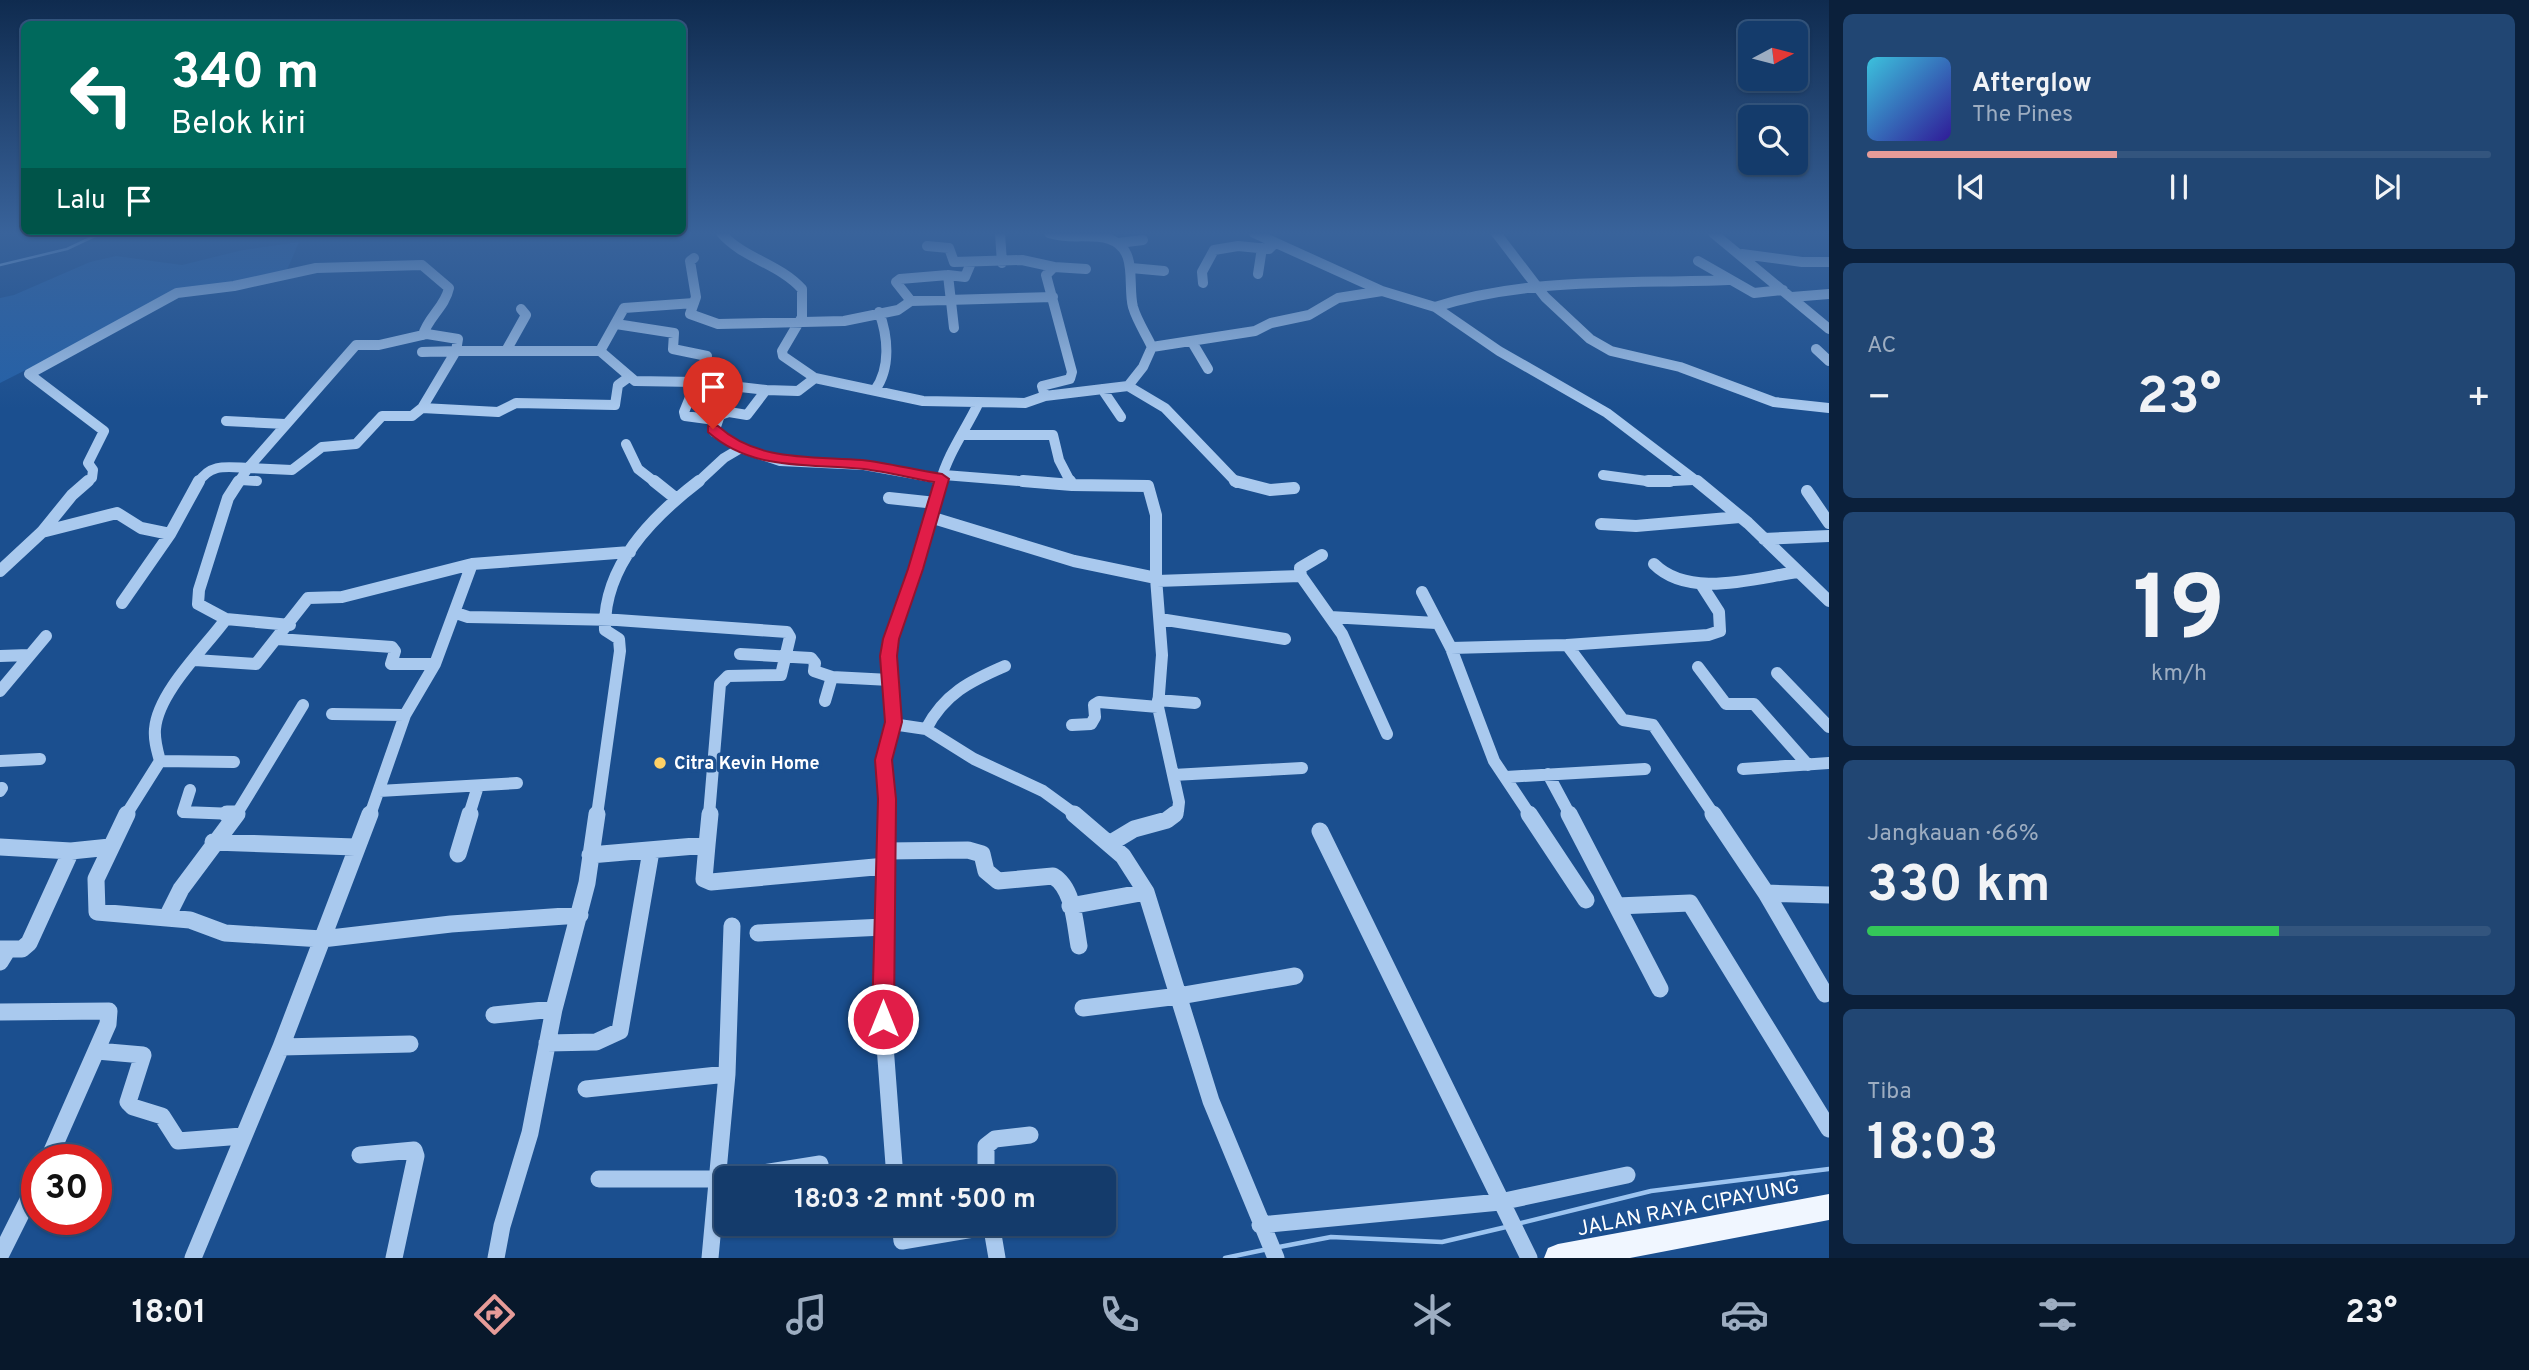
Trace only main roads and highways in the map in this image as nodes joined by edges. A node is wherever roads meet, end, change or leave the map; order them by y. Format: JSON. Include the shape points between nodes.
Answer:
{"nodes":[{"id":1,"x":1828,"y":1209,"type":"edge"},
{"id":2,"x":1558,"y":1258,"type":"edge"}],
"edges":[{"from":1,"to":2,"type":"main road","name":"JALAN RAYA CIPAYUNG"}]}
